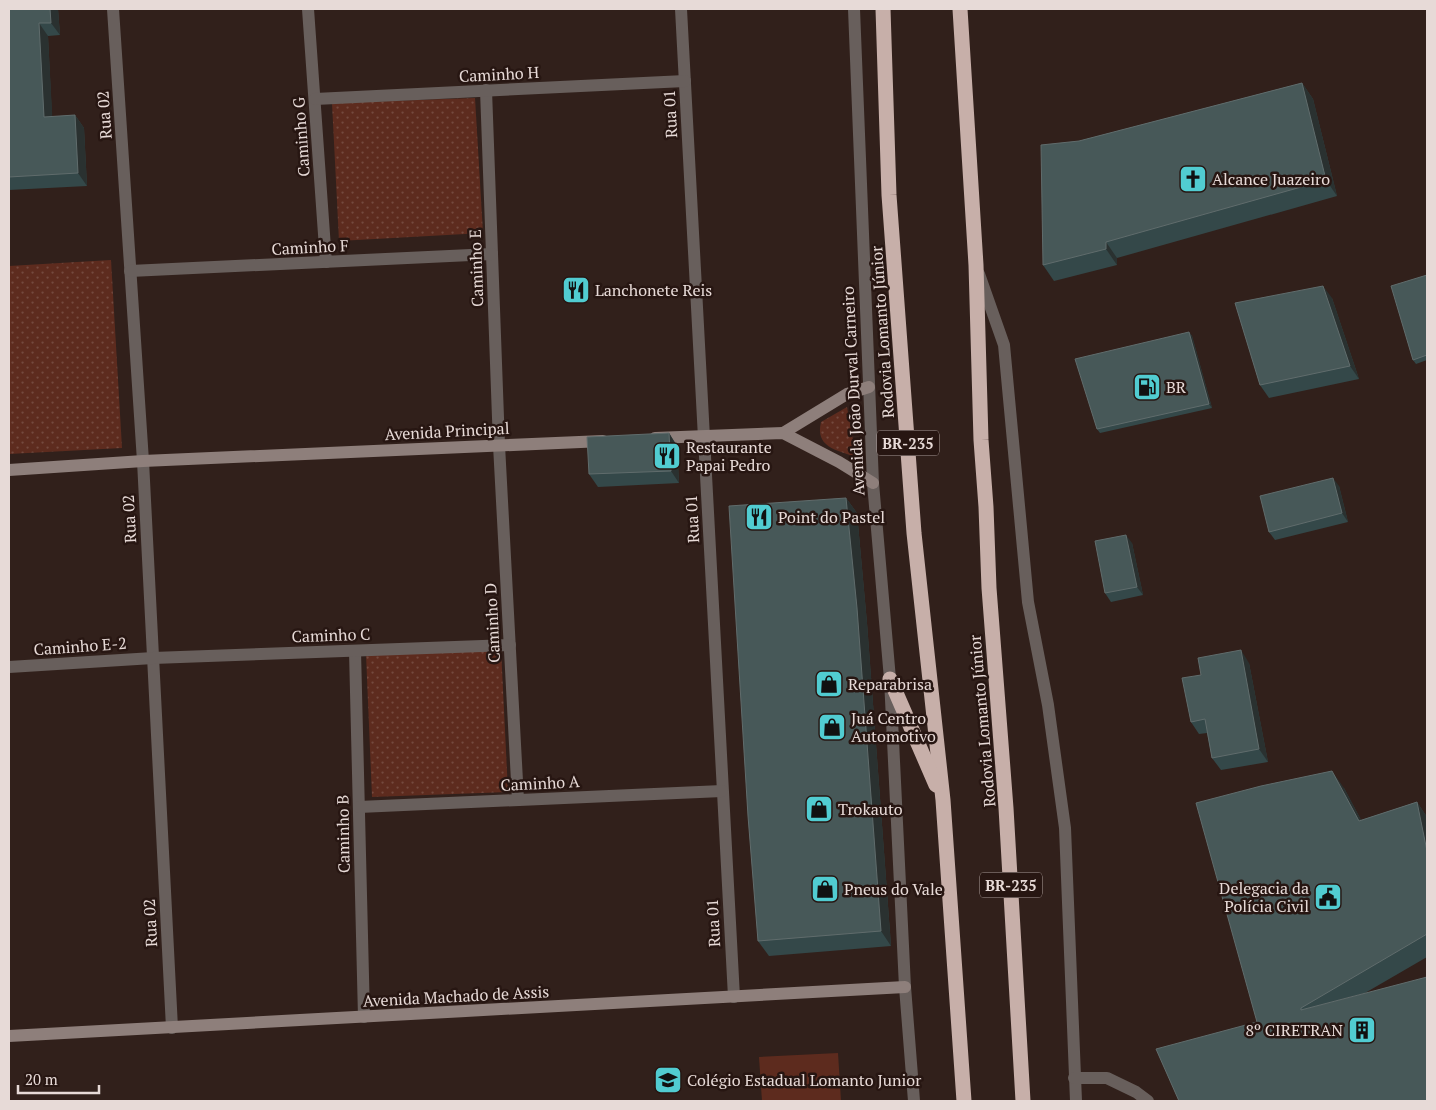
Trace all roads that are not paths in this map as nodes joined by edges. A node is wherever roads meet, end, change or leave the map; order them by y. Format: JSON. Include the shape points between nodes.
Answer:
{"nodes":[{"id":1,"x":113,"y":9,"type":"edge"},
{"id":2,"x":308,"y":9,"type":"edge"},
{"id":3,"x":681,"y":9,"type":"edge"},
{"id":4,"x":854,"y":9,"type":"edge"},
{"id":5,"x":883,"y":9,"type":"edge"},
{"id":6,"x":960,"y":9,"type":"edge"},
{"id":7,"x":685,"y":81,"type":"junction"},
{"id":8,"x":486,"y":90,"type":"junction"},
{"id":9,"x":315,"y":99,"type":"junction"},
{"id":10,"x":492,"y":254,"type":"junction"},
{"id":11,"x":326,"y":262,"type":"junction"},
{"id":12,"x":976,"y":265,"type":"junction"},
{"id":13,"x":130,"y":271,"type":"junction"},
{"id":14,"x":869,"y":387,"type":"junction"},
{"id":15,"x":783,"y":432,"type":"junction"},
{"id":16,"x":704,"y":436,"type":"junction"},
{"id":17,"x":645,"y":439,"type":"edge"},
{"id":18,"x":616,"y":440,"type":"edge"},
{"id":19,"x":499,"y":445,"type":"junction"},
{"id":20,"x":143,"y":461,"type":"junction"},
{"id":21,"x":9,"y":470,"type":"edge"},
{"id":22,"x":873,"y":483,"type":"junction"},
{"id":23,"x":510,"y":645,"type":"junction"},
{"id":24,"x":354,"y":651,"type":"junction"},
{"id":25,"x":153,"y":658,"type":"junction"},
{"id":26,"x":9,"y":667,"type":"edge"},
{"id":27,"x":890,"y":679,"type":"junction"},
{"id":28,"x":722,"y":791,"type":"junction"},
{"id":29,"x":518,"y":800,"type":"junction"},
{"id":30,"x":943,"y":800,"type":"junction"},
{"id":31,"x":358,"y":807,"type":"junction"},
{"id":32,"x":906,"y":987,"type":"junction"},
{"id":33,"x":734,"y":996,"type":"junction"},
{"id":34,"x":364,"y":1017,"type":"junction"},
{"id":35,"x":172,"y":1028,"type":"junction"},
{"id":36,"x":9,"y":1036,"type":"edge"},
{"id":37,"x":1074,"y":1078,"type":"junction"},
{"id":38,"x":914,"y":1101,"type":"edge"},
{"id":39,"x":964,"y":1101,"type":"edge"},
{"id":40,"x":1023,"y":1101,"type":"edge"},
{"id":41,"x":1076,"y":1101,"type":"edge"},
{"id":42,"x":1148,"y":1101,"type":"edge"}],
"edges":[{"from":1,"to":13,"type":"street","name":"Rua 02"},
{"from":2,"to":9,"type":"street","name":"Caminho G"},
{"from":3,"to":7,"type":"street","name":"Rua 01"},
{"from":4,"to":14,"type":"street","name":"Avenida João Durval Carneiro"},
{"from":5,"to":30,"type":"highway","name":"Rodovia Lomanto Júnior","number":"BR-235","via":[[889,195],[914,533]]},
{"from":6,"to":12,"type":"highway","name":"Rodovia Lomanto Júnior","number":"BR-235"},
{"from":7,"to":8,"type":"street","name":"Caminho H"},
{"from":7,"to":16,"type":"street","name":"Rua 01"},
{"from":8,"to":9,"type":"street","name":"Caminho H"},
{"from":8,"to":10,"type":"street","name":"Caminho E"},
{"from":9,"to":11,"type":"street","name":"Caminho G"},
{"from":10,"to":11,"type":"street","name":"Caminho F"},
{"from":10,"to":19,"type":"street","name":"Caminho E"},
{"from":11,"to":13,"type":"street","name":"Caminho F"},
{"from":12,"to":37,"type":"street","via":[[1004,345],[1028,602],[1048,705],[1065,828]]},
{"from":12,"to":40,"type":"highway","name":"Rodovia Lomanto Júnior","number":"BR-235","via":[[981,440]]},
{"from":13,"to":20,"type":"street","name":"Rua 02"},
{"from":14,"to":15,"type":"street","via":[[846,394]]},
{"from":14,"to":22,"type":"street","name":"Avenida João Durval Carneiro"},
{"from":15,"to":16,"type":"street"},
{"from":15,"to":22,"type":"street"},
{"from":16,"to":17,"type":"street"},
{"from":16,"to":28,"type":"street","name":"Rua 01"},
{"from":18,"to":19,"type":"street","name":"Avenida Principal"},
{"from":19,"to":20,"type":"street","name":"Avenida Principal"},
{"from":19,"to":23,"type":"street","name":"Caminho D"},
{"from":20,"to":21,"type":"street","name":"Avenida Principal"},
{"from":20,"to":25,"type":"street","name":"Rua 02"},
{"from":22,"to":27,"type":"street","name":"Avenida João Durval Carneiro"},
{"from":23,"to":24,"type":"street","name":"Caminho C"},
{"from":23,"to":29,"type":"street","name":"Caminho D"},
{"from":24,"to":25,"type":"street","name":"Caminho C"},
{"from":24,"to":31,"type":"street","name":"Caminho B"},
{"from":25,"to":26,"type":"street","name":"Caminho E-2"},
{"from":25,"to":35,"type":"street","name":"Rua 02"},
{"from":27,"to":30,"type":"highway"},
{"from":27,"to":32,"type":"street","name":"Avenida João Durval Carneiro"},
{"from":28,"to":29,"type":"street","name":"Caminho A"},
{"from":28,"to":33,"type":"street","name":"Rua 01"},
{"from":29,"to":31,"type":"street","name":"Caminho A"},
{"from":30,"to":39,"type":"highway","name":"Rodovia Lomanto Júnior","number":"BR-235"},
{"from":31,"to":34,"type":"street","name":"Caminho B"},
{"from":32,"to":33,"type":"street","name":"Avenida Machado de Assis"},
{"from":32,"to":38,"type":"street","name":"Avenida João Durval Carneiro"},
{"from":33,"to":34,"type":"street","name":"Avenida Machado de Assis"},
{"from":34,"to":35,"type":"street","name":"Avenida Machado de Assis"},
{"from":35,"to":36,"type":"street","name":"Avenida Machado de Assis"},
{"from":37,"to":41,"type":"street"},
{"from":37,"to":42,"type":"street","via":[[1108,1078]]}]}
